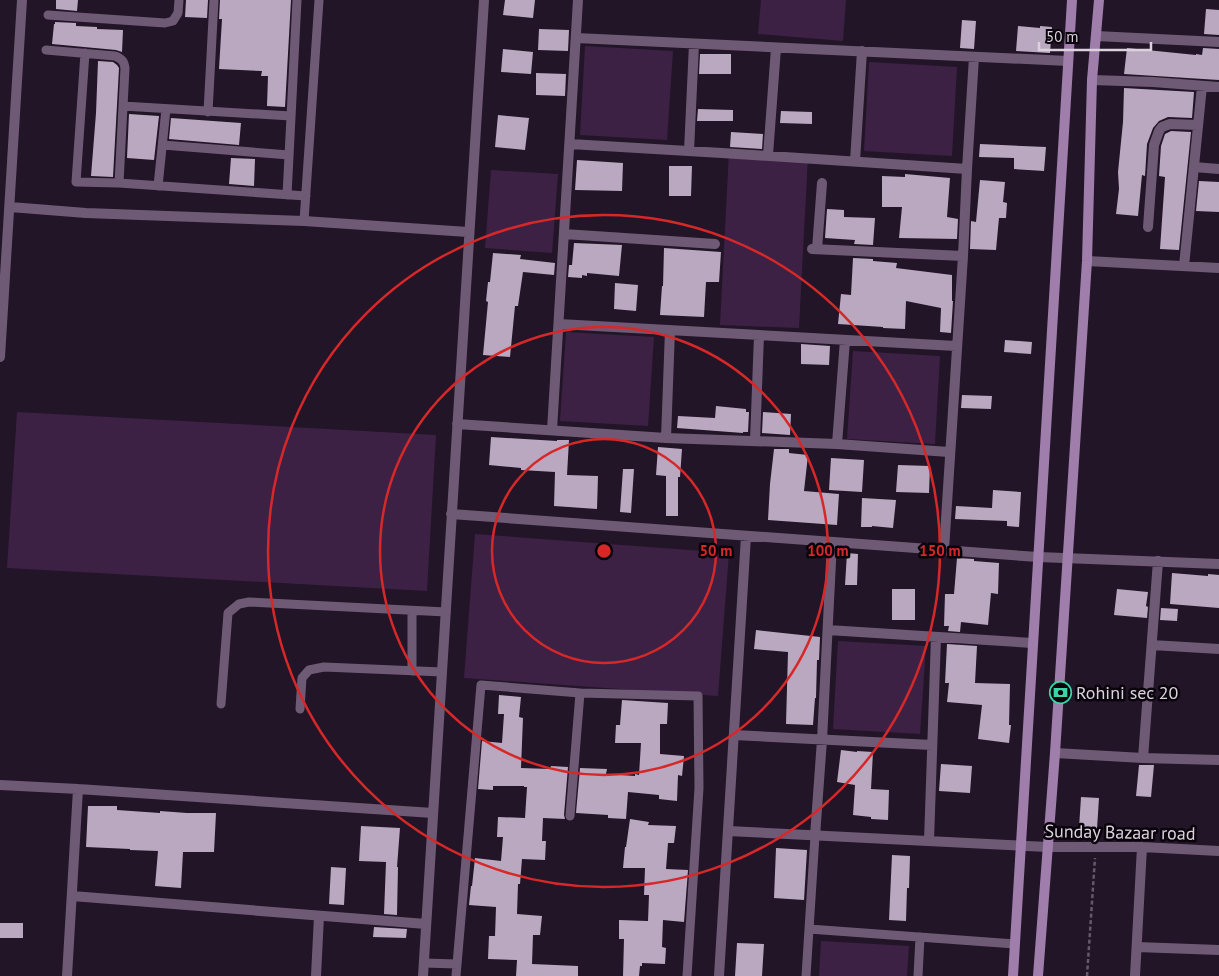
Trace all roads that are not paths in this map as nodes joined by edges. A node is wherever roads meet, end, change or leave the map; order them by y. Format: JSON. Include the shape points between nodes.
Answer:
{"nodes":[{"id":1,"x":22,"y":0,"type":"edge"},
{"id":2,"x":179,"y":0,"type":"edge"},
{"id":3,"x":214,"y":0,"type":"edge"},
{"id":4,"x":298,"y":0,"type":"edge"},
{"id":5,"x":319,"y":0,"type":"edge"},
{"id":6,"x":484,"y":0,"type":"edge"},
{"id":7,"x":578,"y":0,"type":"edge"},
{"id":8,"x":1072,"y":0,"type":"edge"},
{"id":9,"x":1099,"y":0,"type":"edge"},
{"id":10,"x":48,"y":15,"type":"dead end"},
{"id":11,"x":1096,"y":36,"type":"junction"},
{"id":12,"x":576,"y":38,"type":"junction"},
{"id":13,"x":1219,"y":42,"type":"edge"},
{"id":14,"x":694,"y":44,"type":"junction"},
{"id":15,"x":776,"y":48,"type":"junction"},
{"id":16,"x":46,"y":50,"type":"dead end"},
{"id":17,"x":862,"y":51,"type":"junction"},
{"id":18,"x":85,"y":53,"type":"junction"},
{"id":19,"x":974,"y":57,"type":"junction"},
{"id":20,"x":1068,"y":61,"type":"junction"},
{"id":21,"x":1092,"y":80,"type":"junction"},
{"id":22,"x":1202,"y":86,"type":"junction"},
{"id":23,"x":1219,"y":87,"type":"edge"},
{"id":24,"x":122,"y":106,"type":"junction"},
{"id":25,"x":166,"y":109,"type":"junction"},
{"id":26,"x":208,"y":112,"type":"junction"},
{"id":27,"x":291,"y":116,"type":"junction"},
{"id":28,"x":1198,"y":125,"type":"junction"},
{"id":29,"x":570,"y":144,"type":"junction"},
{"id":30,"x":163,"y":145,"type":"junction"},
{"id":31,"x":688,"y":151,"type":"junction"},
{"id":32,"x":289,"y":155,"type":"junction"},
{"id":33,"x":768,"y":155,"type":"junction"},
{"id":34,"x":855,"y":161,"type":"junction"},
{"id":35,"x":1194,"y":167,"type":"junction"},
{"id":36,"x":966,"y":169,"type":"junction"},
{"id":37,"x":1219,"y":169,"type":"edge"},
{"id":38,"x":119,"y":183,"type":"junction"},
{"id":39,"x":822,"y":183,"type":"dead end"},
{"id":40,"x":158,"y":186,"type":"junction"},
{"id":41,"x":287,"y":195,"type":"junction"},
{"id":42,"x":306,"y":196,"type":"junction"},
{"id":43,"x":10,"y":207,"type":"junction"},
{"id":44,"x":304,"y":222,"type":"junction"},
{"id":45,"x":1148,"y":226,"type":"dead end"},
{"id":46,"x":468,"y":232,"type":"junction"},
{"id":47,"x":564,"y":234,"type":"junction"},
{"id":48,"x":715,"y":244,"type":"dead end"},
{"id":49,"x":963,"y":256,"type":"junction"},
{"id":50,"x":1087,"y":262,"type":"junction"},
{"id":51,"x":1184,"y":266,"type":"junction"},
{"id":52,"x":1219,"y":268,"type":"edge"},
{"id":53,"x":559,"y":324,"type":"junction"},
{"id":54,"x":670,"y":330,"type":"junction"},
{"id":55,"x":759,"y":335,"type":"junction"},
{"id":56,"x":845,"y":340,"type":"junction"},
{"id":57,"x":956,"y":346,"type":"junction"},
{"id":58,"x":0,"y":358,"type":"edge"},
{"id":59,"x":457,"y":424,"type":"junction"},
{"id":60,"x":552,"y":430,"type":"junction"},
{"id":61,"x":666,"y":438,"type":"junction"},
{"id":62,"x":754,"y":441,"type":"junction"},
{"id":63,"x":836,"y":444,"type":"junction"},
{"id":64,"x":949,"y":452,"type":"junction"},
{"id":65,"x":451,"y":514,"type":"junction"},
{"id":66,"x":746,"y":536,"type":"junction"},
{"id":67,"x":832,"y":542,"type":"junction"},
{"id":68,"x":944,"y":550,"type":"junction"},
{"id":69,"x":1038,"y":557,"type":"junction"},
{"id":70,"x":1067,"y":558,"type":"junction"},
{"id":71,"x":1158,"y":561,"type":"junction"},
{"id":72,"x":1219,"y":564,"type":"edge"},
{"id":73,"x":412,"y":611,"type":"junction"},
{"id":74,"x":446,"y":612,"type":"junction"},
{"id":75,"x":828,"y":630,"type":"junction"},
{"id":76,"x":936,"y":637,"type":"junction"},
{"id":77,"x":1033,"y":643,"type":"junction"},
{"id":78,"x":1152,"y":645,"type":"junction"},
{"id":79,"x":1219,"y":649,"type":"edge"},
{"id":80,"x":412,"y":671,"type":"junction"},
{"id":81,"x":442,"y":672,"type":"junction"},
{"id":82,"x":580,"y":692,"type":"junction"},
{"id":83,"x":221,"y":704,"type":"dead end"},
{"id":84,"x":300,"y":709,"type":"dead end"},
{"id":85,"x":734,"y":735,"type":"junction"},
{"id":86,"x":822,"y":740,"type":"junction"},
{"id":87,"x":932,"y":746,"type":"junction"},
{"id":88,"x":1056,"y":753,"type":"junction"},
{"id":89,"x":1143,"y":758,"type":"junction"},
{"id":90,"x":1219,"y":760,"type":"edge"},
{"id":91,"x":0,"y":785,"type":"edge"},
{"id":92,"x":78,"y":789,"type":"junction"},
{"id":93,"x":433,"y":813,"type":"junction"},
{"id":94,"x":570,"y":816,"type":"dead end"},
{"id":95,"x":728,"y":832,"type":"junction"},
{"id":96,"x":815,"y":836,"type":"junction"},
{"id":97,"x":929,"y":841,"type":"junction"},
{"id":98,"x":1021,"y":846,"type":"junction"},
{"id":99,"x":1048,"y":847,"type":"junction"},
{"id":100,"x":1142,"y":847,"type":"junction"},
{"id":101,"x":1219,"y":851,"type":"edge"},
{"id":102,"x":72,"y":896,"type":"junction"},
{"id":103,"x":319,"y":916,"type":"junction"},
{"id":104,"x":426,"y":924,"type":"junction"},
{"id":105,"x":809,"y":929,"type":"junction"},
{"id":106,"x":920,"y":937,"type":"junction"},
{"id":107,"x":1015,"y":944,"type":"junction"},
{"id":108,"x":1137,"y":947,"type":"junction"},
{"id":109,"x":1219,"y":950,"type":"edge"},
{"id":110,"x":424,"y":963,"type":"junction"},
{"id":111,"x":457,"y":964,"type":"junction"},
{"id":112,"x":67,"y":976,"type":"edge"},
{"id":113,"x":316,"y":976,"type":"edge"},
{"id":114,"x":423,"y":976,"type":"edge"},
{"id":115,"x":456,"y":976,"type":"edge"},
{"id":116,"x":687,"y":976,"type":"edge"},
{"id":117,"x":718,"y":976,"type":"edge"},
{"id":118,"x":806,"y":976,"type":"edge"},
{"id":119,"x":918,"y":976,"type":"edge"},
{"id":120,"x":1013,"y":976,"type":"edge"},
{"id":121,"x":1038,"y":976,"type":"edge"},
{"id":122,"x":1135,"y":976,"type":"edge"}],
"edges":[{"from":1,"to":43,"type":"street"},
{"from":2,"to":10,"type":"lane","via":[[178,13],[173,21],[165,23]]},
{"from":3,"to":26,"type":"lane"},
{"from":4,"to":27,"type":"lane"},
{"from":5,"to":42,"type":"lane"},
{"from":6,"to":46,"type":"street"},
{"from":7,"to":12,"type":"street"},
{"from":8,"to":20,"type":"street"},
{"from":9,"to":11,"type":"street"},
{"from":11,"to":13,"type":"street"},
{"from":11,"to":21,"type":"street"},
{"from":12,"to":14,"type":"street"},
{"from":12,"to":29,"type":"street"},
{"from":14,"to":15,"type":"street"},
{"from":14,"to":31,"type":"street"},
{"from":15,"to":17,"type":"street"},
{"from":15,"to":33,"type":"street"},
{"from":16,"to":18,"type":"lane"},
{"from":17,"to":19,"type":"street"},
{"from":17,"to":34,"type":"street"},
{"from":18,"to":24,"type":"lane","via":[[122,59],[125,68]]},
{"from":18,"to":38,"type":"lane","via":[[76,182]]},
{"from":19,"to":20,"type":"street"},
{"from":19,"to":36,"type":"street"},
{"from":20,"to":69,"type":"street"},
{"from":21,"to":22,"type":"street"},
{"from":21,"to":50,"type":"street"},
{"from":22,"to":23,"type":"street"},
{"from":22,"to":28,"type":"street"},
{"from":24,"to":25,"type":"lane"},
{"from":24,"to":38,"type":"lane"},
{"from":25,"to":26,"type":"lane"},
{"from":25,"to":30,"type":"lane"},
{"from":26,"to":27,"type":"lane"},
{"from":27,"to":32,"type":"lane"},
{"from":28,"to":35,"type":"street"},
{"from":28,"to":45,"type":"street","via":[[1170,124],[1159,131],[1154,146]]},
{"from":29,"to":31,"type":"street"},
{"from":29,"to":47,"type":"street"},
{"from":30,"to":32,"type":"lane"},
{"from":30,"to":40,"type":"lane"},
{"from":31,"to":33,"type":"street"},
{"from":32,"to":41,"type":"lane"},
{"from":33,"to":34,"type":"street"},
{"from":34,"to":36,"type":"street"},
{"from":35,"to":37,"type":"street"},
{"from":35,"to":51,"type":"street"},
{"from":36,"to":49,"type":"street"},
{"from":38,"to":40,"type":"lane"},
{"from":39,"to":49,"type":"street","via":[[815,249]]},
{"from":40,"to":41,"type":"lane"},
{"from":41,"to":42,"type":"lane"},
{"from":42,"to":44,"type":"lane"},
{"from":43,"to":44,"type":"street"},
{"from":43,"to":58,"type":"street"},
{"from":44,"to":46,"type":"street"},
{"from":46,"to":59,"type":"street"},
{"from":47,"to":48,"type":"street"},
{"from":47,"to":53,"type":"street"},
{"from":49,"to":57,"type":"street"},
{"from":50,"to":51,"type":"street"},
{"from":50,"to":70,"type":"street"},
{"from":51,"to":52,"type":"street"},
{"from":53,"to":54,"type":"street"},
{"from":53,"to":60,"type":"street"},
{"from":54,"to":55,"type":"street"},
{"from":54,"to":61,"type":"street"},
{"from":55,"to":56,"type":"street"},
{"from":55,"to":62,"type":"street"},
{"from":56,"to":57,"type":"street"},
{"from":56,"to":63,"type":"street"},
{"from":57,"to":64,"type":"street"},
{"from":59,"to":60,"type":"street"},
{"from":59,"to":65,"type":"street"},
{"from":60,"to":61,"type":"street"},
{"from":61,"to":62,"type":"street"},
{"from":62,"to":63,"type":"street"},
{"from":63,"to":64,"type":"street"},
{"from":64,"to":68,"type":"street"},
{"from":65,"to":66,"type":"street"},
{"from":65,"to":74,"type":"street"},
{"from":66,"to":67,"type":"street"},
{"from":66,"to":85,"type":"street"},
{"from":67,"to":68,"type":"street"},
{"from":67,"to":75,"type":"street"},
{"from":68,"to":69,"type":"street"},
{"from":69,"to":70,"type":"street"},
{"from":69,"to":77,"type":"street"},
{"from":70,"to":71,"type":"street"},
{"from":70,"to":88,"type":"street"},
{"from":71,"to":72,"type":"street"},
{"from":71,"to":78,"type":"street"},
{"from":73,"to":74,"type":"lane"},
{"from":73,"to":80,"type":"lane"},
{"from":73,"to":83,"type":"lane","via":[[239,604],[228,614]]},
{"from":74,"to":81,"type":"street"},
{"from":75,"to":76,"type":"street"},
{"from":75,"to":86,"type":"street"},
{"from":76,"to":77,"type":"street"},
{"from":76,"to":87,"type":"street"},
{"from":77,"to":98,"type":"street"},
{"from":78,"to":79,"type":"street"},
{"from":78,"to":89,"type":"street"},
{"from":80,"to":81,"type":"lane"},
{"from":80,"to":84,"type":"lane","via":[[324,667],[309,670],[302,678]]},
{"from":81,"to":93,"type":"street"},
{"from":82,"to":94,"type":"lane"},
{"from":82,"to":111,"type":"lane","via":[[481,685]]},
{"from":82,"to":116,"type":"lane","via":[[698,696],[699,788]]},
{"from":85,"to":86,"type":"street"},
{"from":85,"to":95,"type":"street"},
{"from":86,"to":87,"type":"street"},
{"from":86,"to":96,"type":"street"},
{"from":87,"to":97,"type":"street"},
{"from":88,"to":89,"type":"street"},
{"from":88,"to":99,"type":"street"},
{"from":89,"to":90,"type":"street"},
{"from":91,"to":92,"type":"street"},
{"from":92,"to":93,"type":"street"},
{"from":92,"to":102,"type":"street"},
{"from":93,"to":104,"type":"street"},
{"from":95,"to":96,"type":"street","name":"Sunday Bazaar road"},
{"from":95,"to":117,"type":"street"},
{"from":96,"to":97,"type":"street","name":"Sunday Bazaar road"},
{"from":96,"to":105,"type":"lane"},
{"from":97,"to":98,"type":"street","name":"Sunday Bazaar road"},
{"from":98,"to":99,"type":"street","name":"Sunday Bazaar road"},
{"from":98,"to":107,"type":"street"},
{"from":99,"to":100,"type":"street","name":"Sunday Bazaar road"},
{"from":99,"to":121,"type":"street"},
{"from":100,"to":101,"type":"street","name":"Sunday Bazaar road"},
{"from":100,"to":108,"type":"street"},
{"from":102,"to":103,"type":"street"},
{"from":102,"to":112,"type":"street"},
{"from":103,"to":104,"type":"street"},
{"from":103,"to":113,"type":"street"},
{"from":104,"to":110,"type":"street"},
{"from":105,"to":106,"type":"lane"},
{"from":105,"to":118,"type":"lane"},
{"from":106,"to":107,"type":"lane"},
{"from":106,"to":119,"type":"lane"},
{"from":107,"to":120,"type":"street"},
{"from":108,"to":109,"type":"street"},
{"from":108,"to":122,"type":"street"},
{"from":110,"to":111,"type":"lane"},
{"from":110,"to":114,"type":"street"},
{"from":111,"to":115,"type":"lane"}]}
